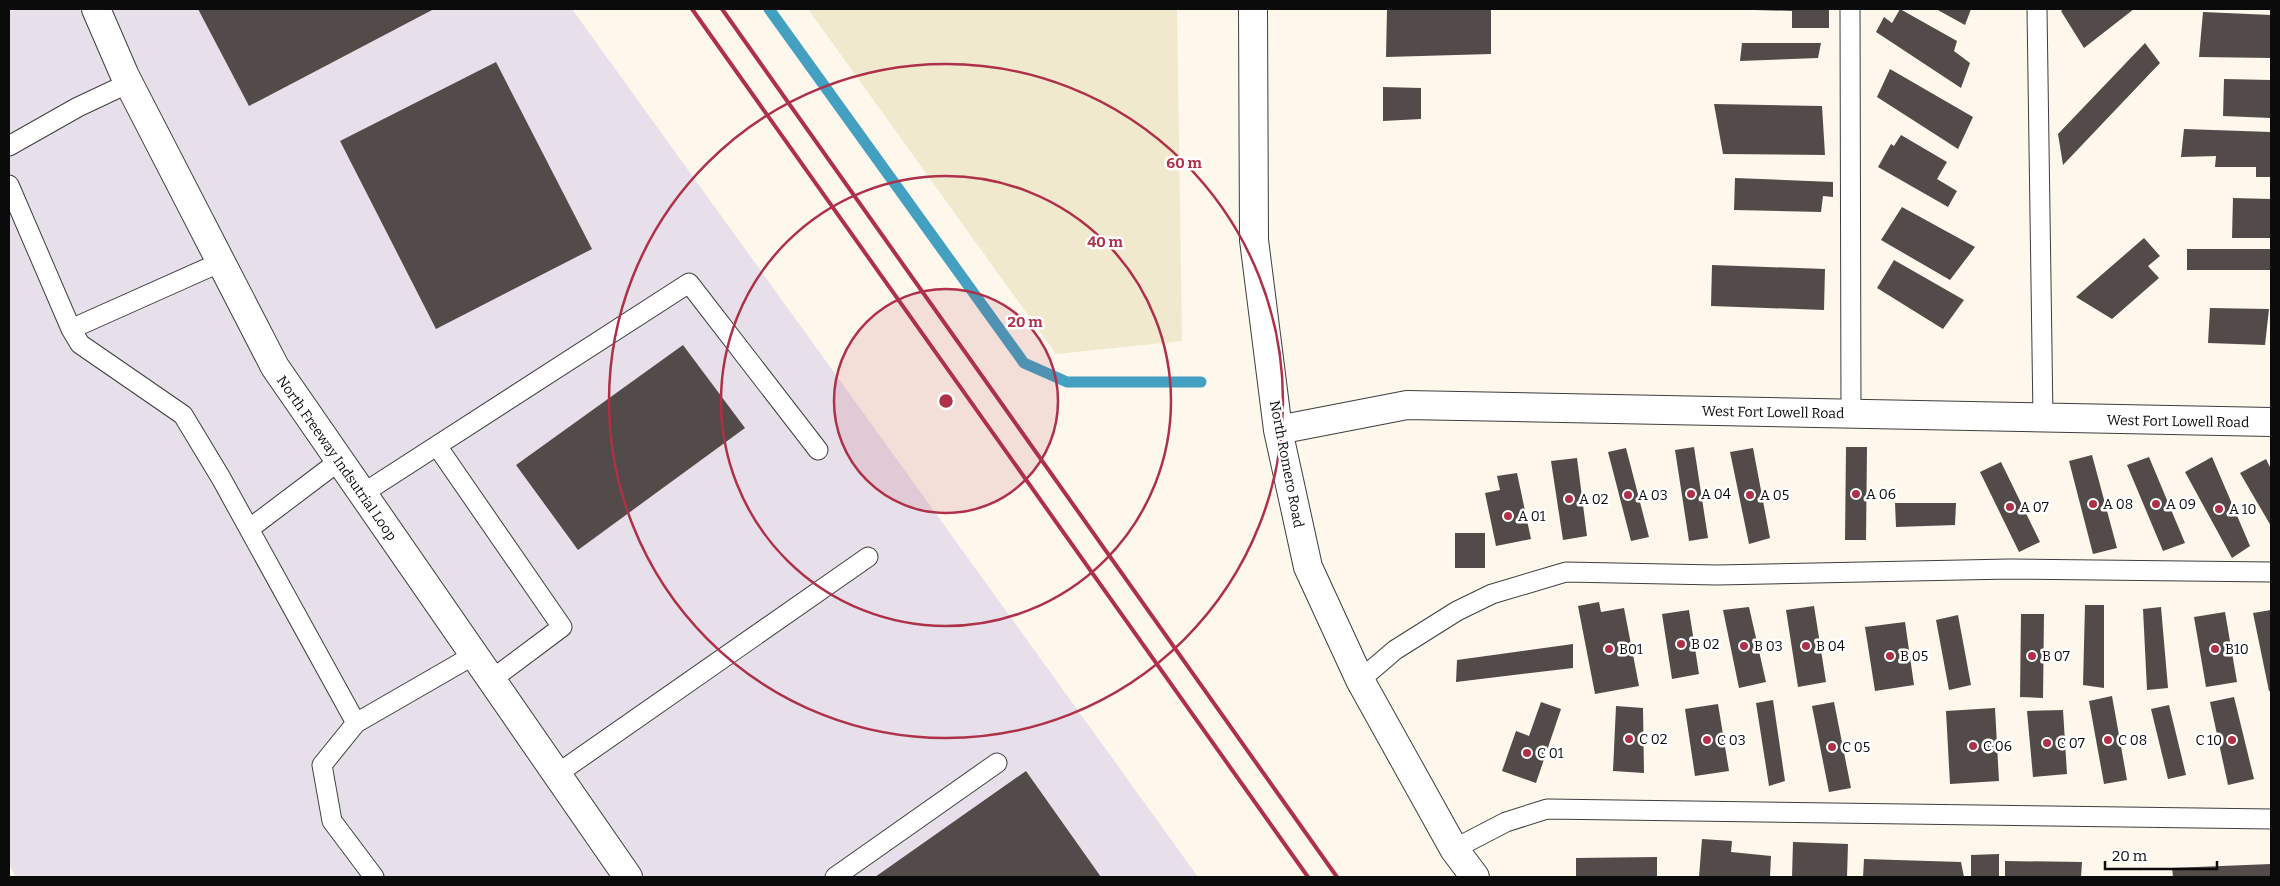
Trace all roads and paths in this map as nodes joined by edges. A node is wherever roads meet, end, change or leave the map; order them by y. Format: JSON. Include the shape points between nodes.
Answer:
{"nodes":[{"id":1,"x":96,"y":9,"type":"edge"},
{"id":2,"x":1253,"y":9,"type":"edge"},
{"id":3,"x":1850,"y":9,"type":"edge"},
{"id":4,"x":2037,"y":9,"type":"edge"},
{"id":5,"x":129,"y":82,"type":"junction"},
{"id":6,"x":9,"y":146,"type":"edge"},
{"id":7,"x":9,"y":185,"type":"edge"},
{"id":8,"x":221,"y":262,"type":"junction"},
{"id":9,"x":72,"y":329,"type":"junction"},
{"id":10,"x":1851,"y":414,"type":"junction"},
{"id":11,"x":2043,"y":418,"type":"junction"},
{"id":12,"x":2271,"y":422,"type":"edge"},
{"id":13,"x":1278,"y":430,"type":"junction"},
{"id":14,"x":437,"y":446,"type":"junction"},
{"id":15,"x":818,"y":450,"type":"dead end"},
{"id":16,"x":339,"y":461,"type":"junction"},
{"id":17,"x":362,"y":494,"type":"junction"},
{"id":18,"x":249,"y":530,"type":"junction"},
{"id":19,"x":868,"y":558,"type":"dead end"},
{"id":20,"x":2271,"y":572,"type":"edge"},
{"id":21,"x":474,"y":655,"type":"junction"},
{"id":22,"x":491,"y":680,"type":"junction"},
{"id":23,"x":1360,"y":680,"type":"junction"},
{"id":24,"x":356,"y":723,"type":"junction"},
{"id":25,"x":997,"y":762,"type":"dead end"},
{"id":26,"x":557,"y":774,"type":"junction"},
{"id":27,"x":2271,"y":819,"type":"edge"},
{"id":28,"x":1454,"y":849,"type":"junction"},
{"id":29,"x":624,"y":876,"type":"edge"},
{"id":30,"x":374,"y":877,"type":"edge"},
{"id":31,"x":835,"y":877,"type":"edge"},
{"id":32,"x":1475,"y":877,"type":"edge"}],
"edges":[{"from":1,"to":5,"type":"street","name":"North Freeway Indsutrial Loop"},
{"from":2,"to":13,"type":"street","name":"North Romero Road","via":[[1254,240]]},
{"from":3,"to":10,"type":"lane"},
{"from":4,"to":11,"type":"lane"},
{"from":5,"to":6,"type":"lane"},
{"from":5,"to":8,"type":"street","name":"North Freeway Indsutrial Loop"},
{"from":7,"to":9,"type":"lane"},
{"from":8,"to":9,"type":"lane"},
{"from":8,"to":16,"type":"street","name":"North Freeway Indsutrial Loop","via":[[275,367]]},
{"from":9,"to":18,"type":"lane","via":[[80,344],[183,415]]},
{"from":10,"to":11,"type":"street","name":"West Fort Lowell Road"},
{"from":10,"to":13,"type":"street","name":"West Fort Lowell Road","via":[[1406,405]]},
{"from":11,"to":12,"type":"street","name":"West Fort Lowell Road"},
{"from":13,"to":23,"type":"street","name":"North Romero Road","via":[[1308,567]]},
{"from":14,"to":15,"type":"lane","via":[[690,283]]},
{"from":14,"to":17,"type":"lane"},
{"from":14,"to":22,"type":"lane","via":[[562,627]]},
{"from":16,"to":17,"type":"street","name":"North Freeway Indsutrial Loop"},
{"from":16,"to":18,"type":"lane"},
{"from":17,"to":21,"type":"street","name":"North Freeway Indsutrial Loop"},
{"from":18,"to":24,"type":"lane"},
{"from":19,"to":26,"type":"lane"},
{"from":20,"to":23,"type":"lane","via":[[2010,569],[1717,575],[1566,572],[1492,594],[1457,611],[1395,650]]},
{"from":21,"to":22,"type":"street","name":"North Freeway Indsutrial Loop"},
{"from":21,"to":24,"type":"lane"},
{"from":22,"to":26,"type":"street","name":"North Freeway Indsutrial Loop"},
{"from":23,"to":28,"type":"street","name":"North Romero Road"},
{"from":24,"to":30,"type":"lane","via":[[322,765],[332,820]]},
{"from":25,"to":31,"type":"lane"},
{"from":26,"to":29,"type":"street","name":"North Freeway Indsutrial Loop"},
{"from":27,"to":28,"type":"lane","via":[[1547,809],[1506,822]]},
{"from":28,"to":32,"type":"street","name":"North Romero Road"}]}
